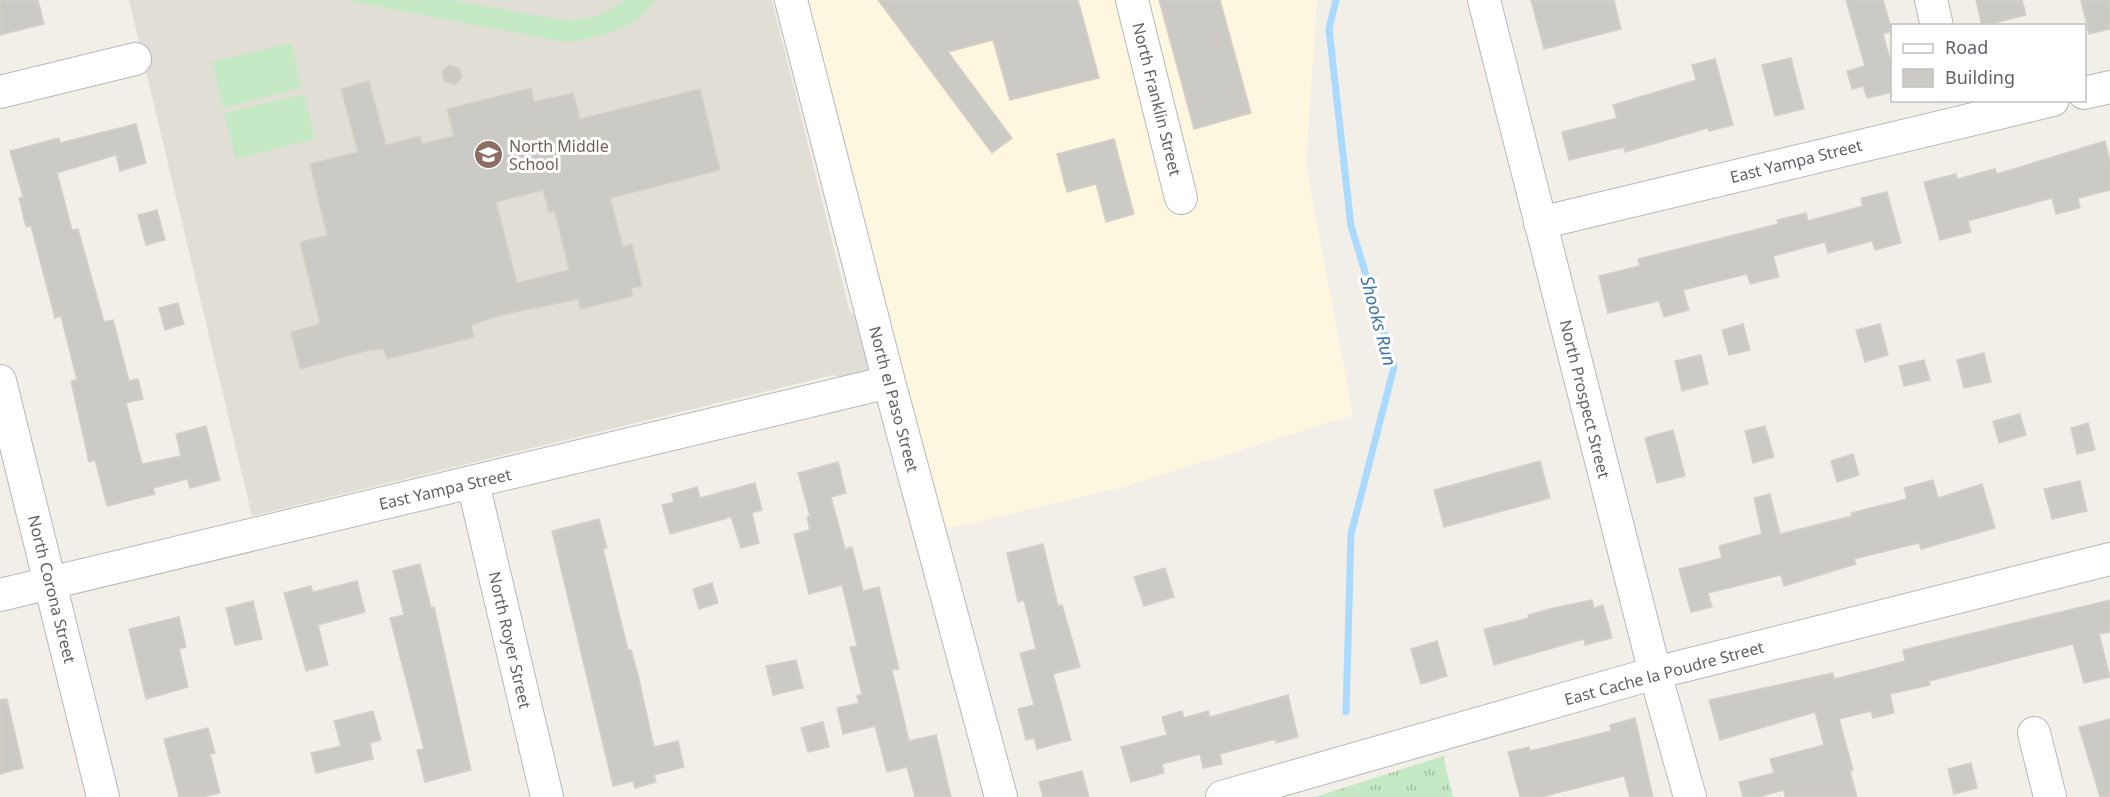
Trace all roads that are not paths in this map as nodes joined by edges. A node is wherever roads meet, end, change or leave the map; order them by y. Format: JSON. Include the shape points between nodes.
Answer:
{"nodes":[{"id":1,"x":791,"y":0,"type":"edge"},
{"id":2,"x":1132,"y":0,"type":"edge"},
{"id":3,"x":1484,"y":0,"type":"edge"},
{"id":4,"x":1931,"y":0,"type":"edge"},
{"id":5,"x":1937,"y":24,"type":"edge"},
{"id":6,"x":135,"y":59,"type":"dead end"},
{"id":7,"x":2110,"y":87,"type":"edge"},
{"id":8,"x":0,"y":92,"type":"edge"},
{"id":9,"x":2086,"y":93,"type":"edge"},
{"id":10,"x":2036,"y":102,"type":"edge"},
{"id":11,"x":1957,"y":111,"type":"edge"},
{"id":12,"x":1181,"y":198,"type":"dead end"},
{"id":13,"x":1540,"y":223,"type":"junction"},
{"id":14,"x":0,"y":381,"type":"edge"},
{"id":15,"x":889,"y":382,"type":"junction"},
{"id":16,"x":473,"y":483,"type":"junction"},
{"id":17,"x":2110,"y":559,"type":"edge"},
{"id":18,"x":51,"y":583,"type":"junction"},
{"id":19,"x":0,"y":595,"type":"edge"},
{"id":20,"x":1655,"y":673,"type":"junction"},
{"id":21,"x":2034,"y":733,"type":"dead end"},
{"id":22,"x":102,"y":797,"type":"edge"},
{"id":23,"x":547,"y":797,"type":"edge"},
{"id":24,"x":1001,"y":797,"type":"edge"},
{"id":25,"x":1222,"y":797,"type":"edge"},
{"id":26,"x":1690,"y":797,"type":"edge"},
{"id":27,"x":2050,"y":797,"type":"edge"}],
"edges":[{"from":1,"to":15,"type":"street","name":"North el Paso Street"},
{"from":2,"to":12,"type":"street","name":"North Franklin Street"},
{"from":3,"to":13,"type":"street","name":"North Prospect Street"},
{"from":4,"to":5,"type":"street"},
{"from":6,"to":8,"type":"street"},
{"from":7,"to":9,"type":"street"},
{"from":10,"to":11,"type":"street","name":"East Yampa Street"},
{"from":11,"to":13,"type":"street","name":"East Yampa Street"},
{"from":13,"to":20,"type":"street","name":"North Prospect Street"},
{"from":14,"to":18,"type":"street","name":"North Corona Street"},
{"from":15,"to":16,"type":"street","name":"East Yampa Street"},
{"from":15,"to":24,"type":"street","name":"North el Paso Street"},
{"from":16,"to":18,"type":"street","name":"East Yampa Street"},
{"from":16,"to":23,"type":"street","name":"North Royer Street"},
{"from":17,"to":20,"type":"street","name":"East Cache la Poudre Street"},
{"from":18,"to":19,"type":"street","name":"East Yampa Street"},
{"from":18,"to":22,"type":"street","name":"North Corona Street"},
{"from":20,"to":25,"type":"street","name":"East Cache la Poudre Street"},
{"from":20,"to":26,"type":"street","name":"North Prospect Street"},
{"from":21,"to":27,"type":"street"}]}
